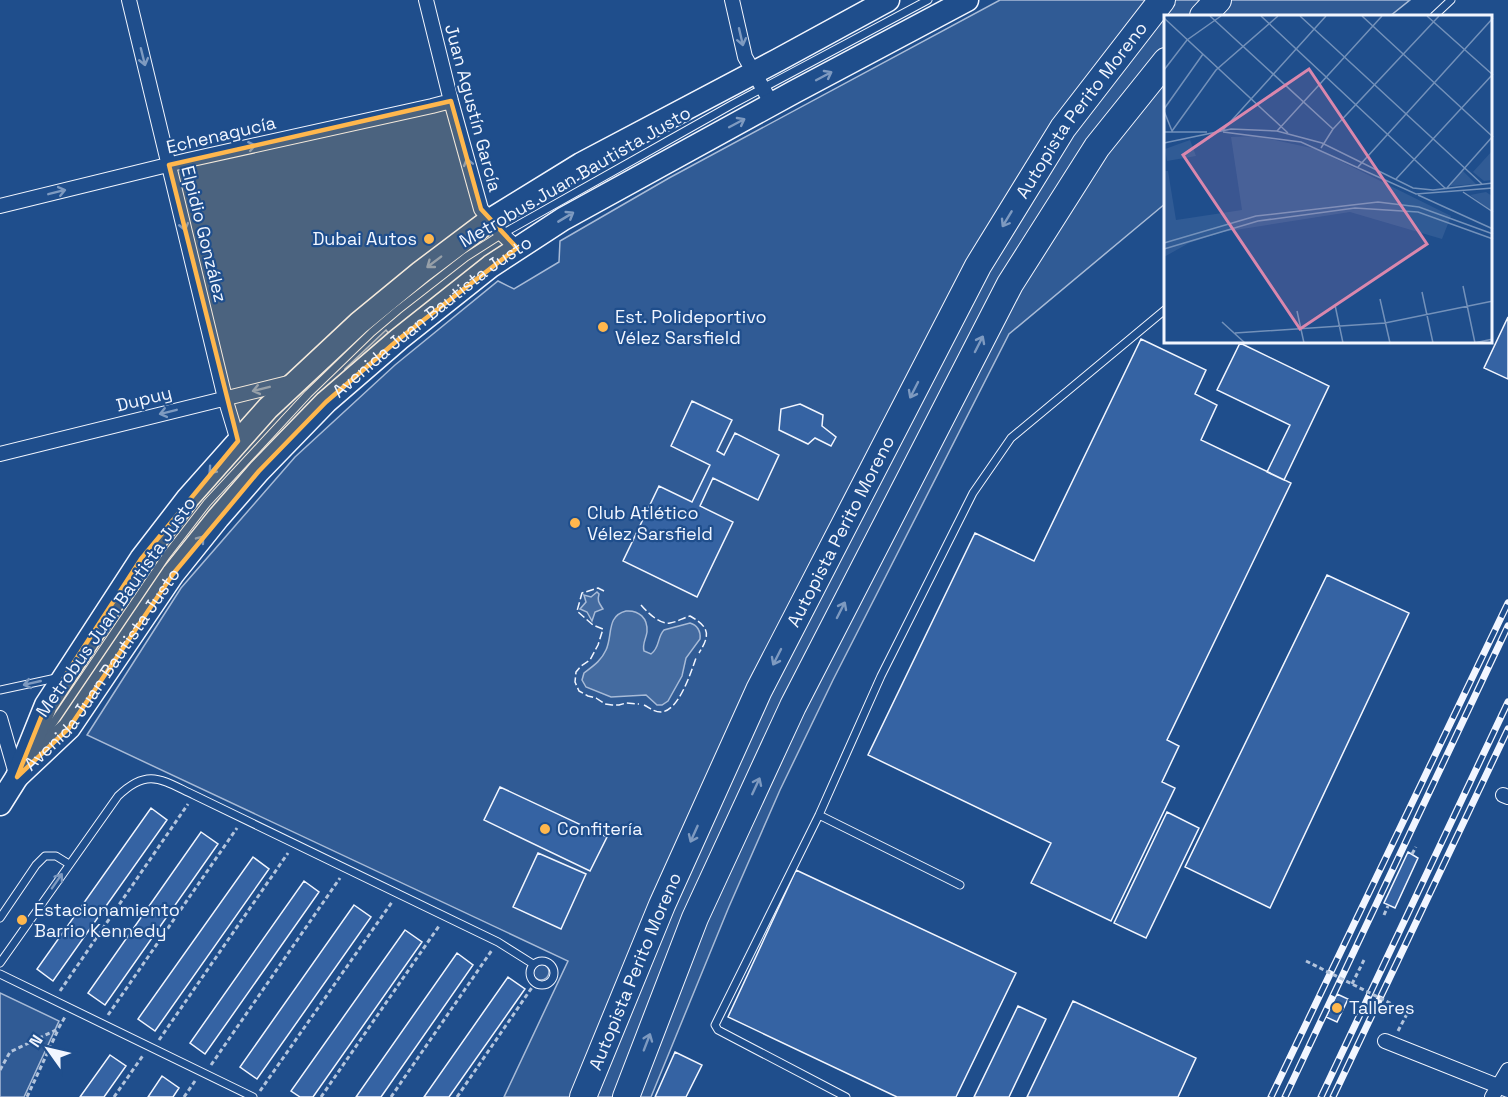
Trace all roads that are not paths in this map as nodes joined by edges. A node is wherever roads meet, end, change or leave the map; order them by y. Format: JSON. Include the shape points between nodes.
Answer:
{"nodes":[{"id":1,"x":129,"y":0,"type":"edge"},
{"id":2,"x":426,"y":0,"type":"edge"},
{"id":3,"x":732,"y":0,"type":"edge"},
{"id":4,"x":888,"y":0,"type":"edge"},
{"id":5,"x":928,"y":0,"type":"edge"},
{"id":6,"x":967,"y":0,"type":"edge"},
{"id":7,"x":1162,"y":0,"type":"edge"},
{"id":8,"x":1218,"y":0,"type":"edge"},
{"id":9,"x":1451,"y":0,"type":"edge"},
{"id":10,"x":1204,"y":15,"type":"edge"},
{"id":11,"x":1435,"y":15,"type":"edge"},
{"id":12,"x":1164,"y":64,"type":"edge"},
{"id":13,"x":763,"y":88,"type":"junction"},
{"id":14,"x":451,"y":101,"type":"junction"},
{"id":15,"x":169,"y":165,"type":"junction"},
{"id":16,"x":0,"y":206,"type":"edge"},
{"id":17,"x":503,"y":234,"type":"junction"},
{"id":18,"x":1164,"y":311,"type":"edge"},
{"id":19,"x":297,"y":380,"type":"junction"},
{"id":20,"x":225,"y":398,"type":"junction"},
{"id":21,"x":238,"y":441,"type":"junction"},
{"id":22,"x":0,"y":454,"type":"edge"},
{"id":23,"x":65,"y":676,"type":"junction"},
{"id":24,"x":0,"y":690,"type":"edge"},
{"id":25,"x":0,"y":718,"type":"edge"},
{"id":26,"x":17,"y":777,"type":"junction"},
{"id":27,"x":0,"y":804,"type":"edge"},
{"id":28,"x":819,"y":815,"type":"junction"},
{"id":29,"x":69,"y":864,"type":"junction"},
{"id":30,"x":960,"y":885,"type":"dead end"},
{"id":31,"x":0,"y":918,"type":"edge"},
{"id":32,"x":0,"y":963,"type":"edge"},
{"id":33,"x":533,"y":964,"type":"junction"},
{"id":34,"x":0,"y":974,"type":"edge"},
{"id":35,"x":1389,"y":1042,"type":"road end"},
{"id":36,"x":1508,"y":1071,"type":"edge"},
{"id":37,"x":1500,"y":1091,"type":"edge"},
{"id":38,"x":254,"y":1097,"type":"edge"},
{"id":39,"x":584,"y":1097,"type":"edge"},
{"id":40,"x":626,"y":1097,"type":"edge"},
{"id":41,"x":846,"y":1097,"type":"edge"}],
"edges":[{"from":1,"to":15,"type":"street","name":"Elpidio González","one_way":true},
{"from":2,"to":14,"type":"street","name":"Juan Agustín García"},
{"from":3,"to":13,"type":"street","one_way":true,"via":[[746,57]]},
{"from":4,"to":13,"type":"main road","name":"Avenida Juan Bautista Justo"},
{"from":5,"to":13,"type":"lane"},
{"from":13,"to":6,"type":"main road","name":"Avenida Juan Bautista Justo","one_way":true},
{"from":7,"to":39,"type":"highway","name":"Autopista Perito Moreno","one_way":true,"via":[[1063,128],[978,266],[759,690],[662,905]]},
{"from":8,"to":10,"type":"highway"},
{"from":9,"to":11,"type":"lane"},
{"from":40,"to":12,"type":"highway","name":"Autopista Perito Moreno","one_way":true,"via":[[695,918],[793,706],[1010,284],[1098,147]]},
{"from":13,"to":17,"type":"main road","name":"Avenida Juan Bautista Justo","via":[[593,201]]},
{"from":13,"to":17,"type":"main road","name":"Avenida Juan Bautista Justo","via":[[581,164]]},
{"from":15,"to":14,"type":"street","name":"Echenagucía","one_way":true},
{"from":17,"to":14,"type":"street","name":"Juan Agustín García","one_way":true,"via":[[481,209]]},
{"from":16,"to":15,"type":"street","name":"Echenagucía","one_way":true},
{"from":15,"to":20,"type":"street","name":"Elpidio González","one_way":true},
{"from":17,"to":19,"type":"main road","name":"Avenida Juan Bautista Justo","one_way":true,"via":[[421,272]]},
{"from":17,"to":26,"type":"main road","name":"Avenida Juan Bautista Justo","via":[[472,280],[326,402],[259,471],[173,574],[69,728]]},
{"from":18,"to":28,"type":"lane","via":[[1011,438],[973,493],[881,676]]},
{"from":19,"to":20,"type":"street","name":"Dupuy","one_way":true},
{"from":19,"to":21,"type":"main road","name":"Avenida Juan Bautista Justo"},
{"from":20,"to":21,"type":"street","name":"Elpidio González"},
{"from":20,"to":22,"type":"street","name":"Dupuy","one_way":true},
{"from":21,"to":23,"type":"main road","name":"Avenida Juan Bautista Justo","one_way":true,"via":[[141,559]]},
{"from":23,"to":24,"type":"lane","one_way":true},
{"from":23,"to":26,"type":"main road","name":"Avenida Juan Bautista Justo","via":[[46,705]]},
{"from":25,"to":26,"type":"street"},
{"from":26,"to":27,"type":"main road","name":"Avenida Juan Bautista Justo"},
{"from":28,"to":30,"type":"lane"},
{"from":28,"to":41,"type":"lane","via":[[715,1024],[718,1030]]},
{"from":29,"to":31,"type":"lane","via":[[56,856],[45,856]]},
{"from":32,"to":29,"type":"lane","one_way":true},
{"from":29,"to":33,"type":"lane","via":[[129,786],[149,778],[163,781],[498,942]]},
{"from":33,"to":33,"type":"lane","via":[[530,975],[535,983],[545,984],[553,978],[548,962]]},
{"from":34,"to":38,"type":"lane"},
{"from":35,"to":37,"type":"street"},
{"from":36,"to":37,"type":"street"}]}
